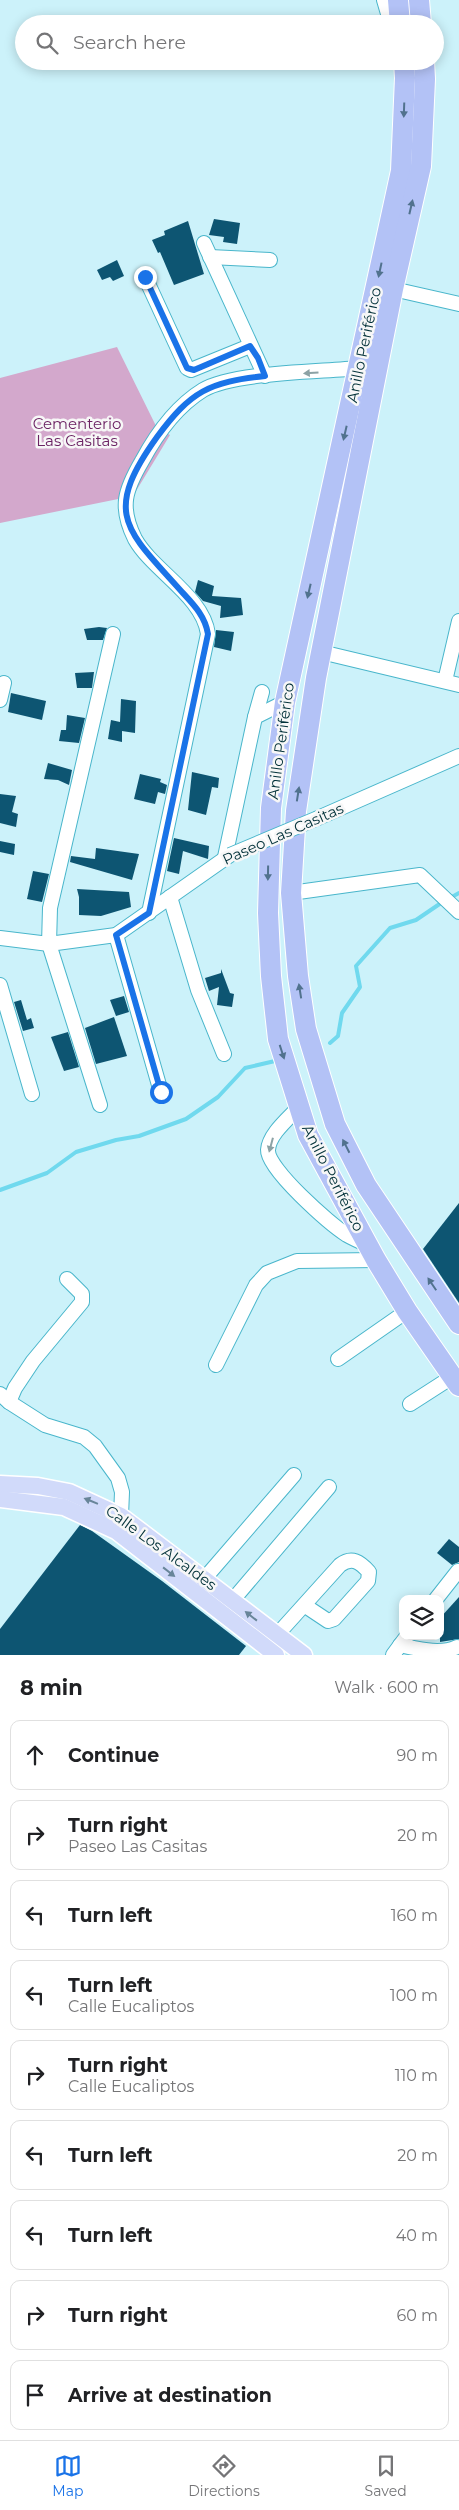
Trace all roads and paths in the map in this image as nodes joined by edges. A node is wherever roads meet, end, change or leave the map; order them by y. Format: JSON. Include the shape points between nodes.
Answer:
{"nodes":[{"id":1,"x":384,"y":0,"type":"edge"},
{"id":2,"x":398,"y":0,"type":"edge"},
{"id":3,"x":419,"y":0,"type":"edge"},
{"id":4,"x":388,"y":15,"type":"edge"},
{"id":5,"x":399,"y":15,"type":"edge"},
{"id":6,"x":420,"y":15,"type":"edge"},
{"id":7,"x":403,"y":70,"type":"edge"},
{"id":8,"x":424,"y":70,"type":"edge"},
{"id":9,"x":204,"y":243,"type":"dead end"},
{"id":10,"x":210,"y":256,"type":"junction"},
{"id":11,"x":270,"y":260,"type":"dead end"},
{"id":12,"x":145,"y":277,"type":"dead end"},
{"id":13,"x":393,"y":289,"type":"junction"},
{"id":14,"x":459,"y":304,"type":"edge"},
{"id":15,"x":250,"y":346,"type":"junction"},
{"id":16,"x":359,"y":368,"type":"junction"},
{"id":17,"x":265,"y":376,"type":"junction"},
{"id":18,"x":459,"y":620,"type":"edge"},
{"id":19,"x":114,"y":634,"type":"dead end"},
{"id":20,"x":321,"y":652,"type":"junction"},
{"id":21,"x":445,"y":681,"type":"junction"},
{"id":22,"x":4,"y":683,"type":"dead end"},
{"id":23,"x":459,"y":685,"type":"edge"},
{"id":24,"x":262,"y":692,"type":"dead end"},
{"id":25,"x":0,"y":700,"type":"edge"},
{"id":26,"x":284,"y":702,"type":"junction"},
{"id":27,"x":255,"y":717,"type":"junction"},
{"id":28,"x":459,"y":756,"type":"edge"},
{"id":29,"x":228,"y":856,"type":"junction"},
{"id":30,"x":291,"y":893,"type":"junction"},
{"id":31,"x":170,"y":897,"type":"junction"},
{"id":32,"x":459,"y":912,"type":"edge"},
{"id":33,"x":149,"y":913,"type":"junction"},
{"id":34,"x":116,"y":935,"type":"junction"},
{"id":35,"x":0,"y":938,"type":"edge"},
{"id":36,"x":49,"y":944,"type":"junction"},
{"id":37,"x":0,"y":985,"type":"edge"},
{"id":38,"x":224,"y":1054,"type":"dead end"},
{"id":39,"x":161,"y":1092,"type":"dead end"},
{"id":40,"x":32,"y":1094,"type":"dead end"},
{"id":41,"x":100,"y":1105,"type":"dead end"},
{"id":42,"x":299,"y":1107,"type":"junction"},
{"id":43,"x":372,"y":1253,"type":"junction"},
{"id":44,"x":67,"y":1279,"type":"dead end"},
{"id":45,"x":407,"y":1311,"type":"junction"},
{"id":46,"x":459,"y":1324,"type":"edge"},
{"id":47,"x":338,"y":1359,"type":"dead end"},
{"id":48,"x":216,"y":1365,"type":"dead end"},
{"id":49,"x":456,"y":1381,"type":"edge"},
{"id":50,"x":5,"y":1398,"type":"edge"},
{"id":51,"x":410,"y":1404,"type":"dead end"},
{"id":52,"x":294,"y":1475,"type":"dead end"},
{"id":53,"x":0,"y":1484,"type":"edge"},
{"id":54,"x":329,"y":1488,"type":"dead end"},
{"id":55,"x":0,"y":1499,"type":"edge"},
{"id":56,"x":121,"y":1516,"type":"junction"},
{"id":57,"x":458,"y":1571,"type":"dead end"},
{"id":58,"x":205,"y":1578,"type":"junction"},
{"id":59,"x":439,"y":1595,"type":"edge"},
{"id":60,"x":232,"y":1601,"type":"junction"},
{"id":61,"x":304,"y":1605,"type":"junction"},
{"id":62,"x":276,"y":1636,"type":"junction"},
{"id":63,"x":400,"y":1645,"type":"edge"},
{"id":64,"x":457,"y":1647,"type":"dead end"},
{"id":65,"x":276,"y":1655,"type":"edge"},
{"id":66,"x":304,"y":1655,"type":"edge"}],
"edges":[{"from":1,"to":4,"type":"street"},
{"from":2,"to":5,"type":"highway"},
{"from":3,"to":6,"type":"highway"},
{"from":7,"to":16,"type":"highway","name":"Anillo Periférico","one_way":true,"via":[[401,171]]},
{"from":13,"to":8,"type":"highway","name":"Anillo Periférico","one_way":true,"via":[[421,166]]},
{"from":9,"to":10,"type":"street"},
{"from":10,"to":11,"type":"street"},
{"from":10,"to":15,"type":"street"},
{"from":12,"to":15,"type":"street","via":[[190,370]]},
{"from":13,"to":14,"type":"street"},
{"from":13,"to":20,"type":"highway","name":"Anillo Periférico"},
{"from":15,"to":17,"type":"street"},
{"from":16,"to":17,"type":"street","one_way":true},
{"from":16,"to":26,"type":"highway","name":"Anillo Periférico","one_way":true},
{"from":17,"to":33,"type":"street","via":[[229,380],[202,390],[174,414],[148,450],[126,491],[124,507],[137,541],[203,616],[208,634]]},
{"from":18,"to":21,"type":"street"},
{"from":19,"to":36,"type":"street","via":[[52,890]]},
{"from":20,"to":21,"type":"street"},
{"from":30,"to":20,"type":"highway","name":"Anillo Periférico","one_way":true,"via":[[296,811]]},
{"from":21,"to":23,"type":"street"},
{"from":22,"to":25,"type":"street"},
{"from":24,"to":27,"type":"street"},
{"from":26,"to":27,"type":"street"},
{"from":26,"to":42,"type":"highway","name":"Anillo Periférico","one_way":true,"via":[[271,808],[268,913],[278,1039]]},
{"from":27,"to":29,"type":"street"},
{"from":28,"to":29,"type":"street","name":"Paseo Las Casitas","bridge":true},
{"from":29,"to":31,"type":"street","name":"Paseo Las Casitas"},
{"from":30,"to":32,"type":"street","via":[[420,875]]},
{"from":46,"to":30,"type":"highway","name":"Anillo Periférico","one_way":true,"via":[[366,1185],[335,1124],[306,1029]]},
{"from":31,"to":33,"type":"street","name":"Paseo Las Casitas"},
{"from":31,"to":38,"type":"street","via":[[198,990]]},
{"from":33,"to":34,"type":"street","name":"Paseo Las Casitas"},
{"from":34,"to":36,"type":"street","name":"Paseo Las Casitas"},
{"from":34,"to":39,"type":"street"},
{"from":35,"to":36,"type":"street","name":"Paseo Las Casitas"},
{"from":36,"to":41,"type":"street"},
{"from":37,"to":40,"type":"street"},
{"from":42,"to":43,"type":"highway","name":"Anillo Periférico","via":[[308,1135]]},
{"from":42,"to":43,"type":"street","one_way":true,"via":[[270,1142],[268,1150],[272,1165],[324,1216]]},
{"from":43,"to":45,"type":"highway","name":"Anillo Periférico"},
{"from":43,"to":48,"type":"street","via":[[297,1261],[266,1273],[256,1285]]},
{"from":44,"to":50,"type":"street","via":[[82,1294],[82,1302]]},
{"from":45,"to":47,"type":"street"},
{"from":45,"to":49,"type":"highway","name":"Anillo Periférico"},
{"from":49,"to":51,"type":"street"},
{"from":50,"to":56,"type":"street","via":[[45,1425],[84,1437],[95,1446],[118,1478],[122,1492]]},
{"from":52,"to":58,"type":"street"},
{"from":56,"to":53,"type":"main road","name":"Calle Los Alcaldes","one_way":true,"via":[[70,1492]]},
{"from":54,"to":60,"type":"street"},
{"from":55,"to":65,"type":"main road","name":"Calle Los Alcaldes","one_way":true,"via":[[64,1508],[116,1531]]},
{"from":56,"to":58,"type":"main road","name":"Calle Los Alcaldes"},
{"from":57,"to":59,"type":"street"},
{"from":58,"to":60,"type":"main road","name":"Calle Los Alcaldes"},
{"from":62,"to":60,"type":"main road","name":"Calle Los Alcaldes","one_way":true},
{"from":61,"to":61,"type":"street","via":[[321,1618],[334,1618],[368,1582],[369,1572],[353,1559],[346,1560]]},
{"from":61,"to":62,"type":"street"},
{"from":62,"to":66,"type":"main road","name":"Calle Los Alcaldes"},
{"from":63,"to":64,"type":"street","via":[[440,1653]]}]}
